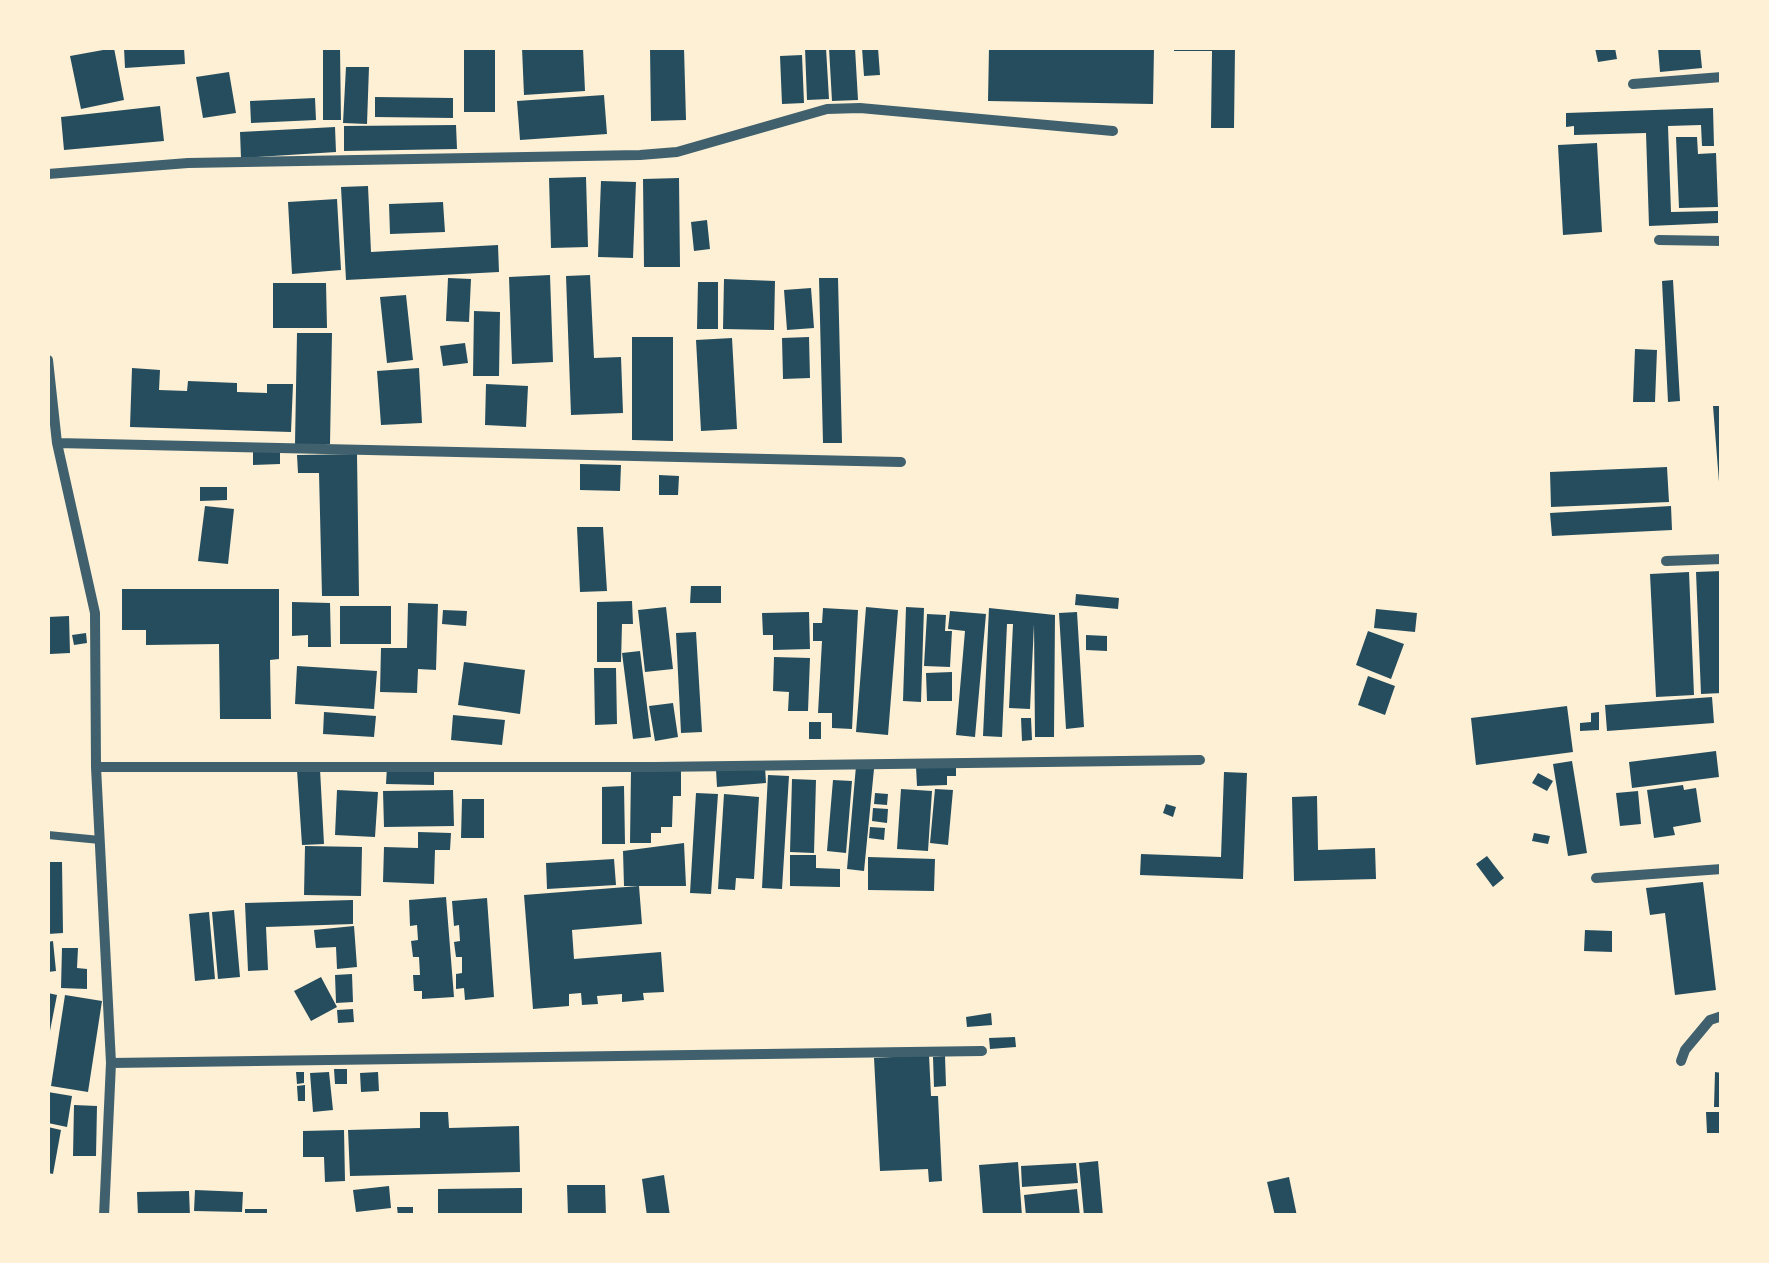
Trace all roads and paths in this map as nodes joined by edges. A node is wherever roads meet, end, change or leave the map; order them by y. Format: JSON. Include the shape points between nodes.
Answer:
{"nodes":[{"id":1,"x":1722,"y":78,"type":"edge"},
{"id":2,"x":1634,"y":84,"type":"dead end"},
{"id":3,"x":1113,"y":132,"type":"dead end"},
{"id":4,"x":48,"y":174,"type":"edge"},
{"id":5,"x":1659,"y":240,"type":"dead end"},
{"id":6,"x":1722,"y":241,"type":"edge"},
{"id":7,"x":48,"y":360,"type":"edge"},
{"id":8,"x":58,"y":443,"type":"junction"},
{"id":9,"x":901,"y":462,"type":"dead end"},
{"id":10,"x":1722,"y":558,"type":"edge"},
{"id":11,"x":1666,"y":561,"type":"dead end"},
{"id":12,"x":1200,"y":760,"type":"dead end"},
{"id":13,"x":96,"y":767,"type":"junction"},
{"id":14,"x":48,"y":835,"type":"edge"},
{"id":15,"x":100,"y":840,"type":"junction"},
{"id":16,"x":1722,"y":868,"type":"edge"},
{"id":17,"x":1596,"y":878,"type":"dead end"},
{"id":18,"x":1722,"y":1016,"type":"edge"},
{"id":19,"x":982,"y":1051,"type":"dead end"},
{"id":20,"x":1682,"y":1061,"type":"dead end"},
{"id":21,"x":111,"y":1063,"type":"junction"},
{"id":22,"x":104,"y":1216,"type":"edge"}],
"edges":[{"from":1,"to":2,"type":"street"},
{"from":3,"to":4,"type":"street","via":[[828,109],[677,152],[188,162]]},
{"from":5,"to":6,"type":"street"},
{"from":7,"to":8,"type":"street"},
{"from":8,"to":9,"type":"street"},
{"from":8,"to":13,"type":"street","via":[[95,613]]},
{"from":10,"to":11,"type":"street"},
{"from":12,"to":13,"type":"street"},
{"from":13,"to":15,"type":"street"},
{"from":14,"to":15,"type":"lane"},
{"from":15,"to":21,"type":"street"},
{"from":16,"to":17,"type":"street"},
{"from":18,"to":20,"type":"street","via":[[1710,1020]]},
{"from":19,"to":21,"type":"street"},
{"from":21,"to":22,"type":"street"}]}
